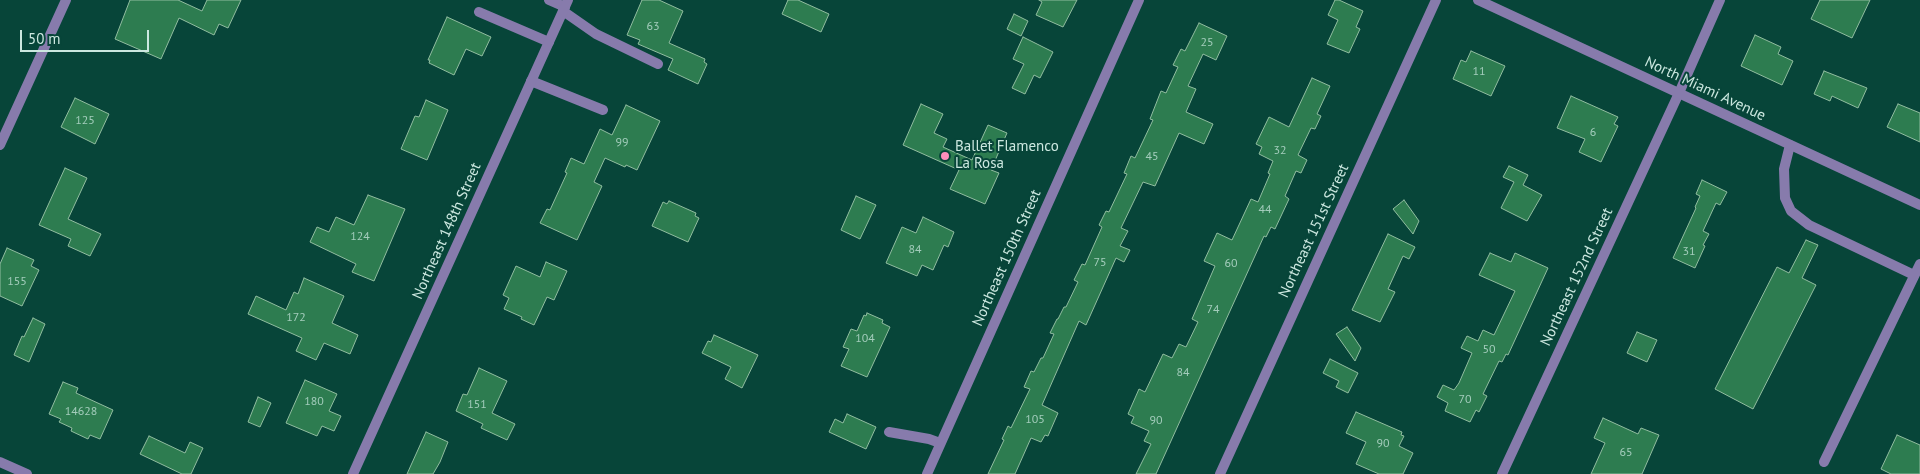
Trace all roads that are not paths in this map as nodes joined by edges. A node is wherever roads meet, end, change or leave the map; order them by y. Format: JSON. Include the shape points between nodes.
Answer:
{"nodes":[{"id":1,"x":66,"y":0,"type":"edge"},
{"id":2,"x":549,"y":0,"type":"edge"},
{"id":3,"x":1139,"y":0,"type":"edge"},
{"id":4,"x":1436,"y":0,"type":"edge"},
{"id":5,"x":1478,"y":0,"type":"edge"},
{"id":6,"x":1720,"y":0,"type":"edge"},
{"id":7,"x":565,"y":6,"type":"edge"},
{"id":8,"x":479,"y":12,"type":"dead end"},
{"id":9,"x":549,"y":42,"type":"junction"},
{"id":10,"x":658,"y":64,"type":"dead end"},
{"id":11,"x":531,"y":81,"type":"junction"},
{"id":12,"x":1679,"y":93,"type":"junction"},
{"id":13,"x":603,"y":110,"type":"dead end"},
{"id":14,"x":0,"y":145,"type":"edge"},
{"id":15,"x":1790,"y":145,"type":"junction"},
{"id":16,"x":1920,"y":205,"type":"edge"},
{"id":17,"x":1920,"y":264,"type":"edge"},
{"id":18,"x":1914,"y":275,"type":"junction"},
{"id":19,"x":889,"y":432,"type":"dead end"},
{"id":20,"x":940,"y":443,"type":"junction"},
{"id":21,"x":0,"y":462,"type":"edge"},
{"id":22,"x":1824,"y":462,"type":"dead end"},
{"id":23,"x":27,"y":474,"type":"edge"},
{"id":24,"x":354,"y":474,"type":"edge"},
{"id":25,"x":927,"y":474,"type":"edge"},
{"id":26,"x":1220,"y":474,"type":"edge"},
{"id":27,"x":1502,"y":474,"type":"edge"}],
"edges":[{"from":1,"to":14,"type":"street"},
{"from":2,"to":7,"type":"street"},
{"from":3,"to":20,"type":"street","name":"Northeast 150th Street"},
{"from":4,"to":26,"type":"street","name":"Northeast 151st Street"},
{"from":5,"to":12,"type":"street","name":"North Miami Avenue"},
{"from":6,"to":12,"type":"street","name":"Northeast 152nd Street"},
{"from":7,"to":9,"type":"street","name":"Northeast 148th Street"},
{"from":7,"to":10,"type":"street","via":[[596,34]]},
{"from":8,"to":9,"type":"street"},
{"from":9,"to":11,"type":"street","name":"Northeast 148th Street"},
{"from":11,"to":13,"type":"street"},
{"from":11,"to":24,"type":"street","name":"Northeast 148th Street"},
{"from":12,"to":15,"type":"street","name":"North Miami Avenue"},
{"from":12,"to":27,"type":"street","name":"Northeast 152nd Street"},
{"from":15,"to":16,"type":"street","name":"North Miami Avenue"},
{"from":15,"to":18,"type":"street","via":[[1784,169],[1785,198],[1791,211],[1809,225]]},
{"from":17,"to":18,"type":"street"},
{"from":18,"to":22,"type":"street"},
{"from":19,"to":20,"type":"street"},
{"from":20,"to":25,"type":"street","name":"Northeast 150th Street"},
{"from":21,"to":23,"type":"street"}]}
